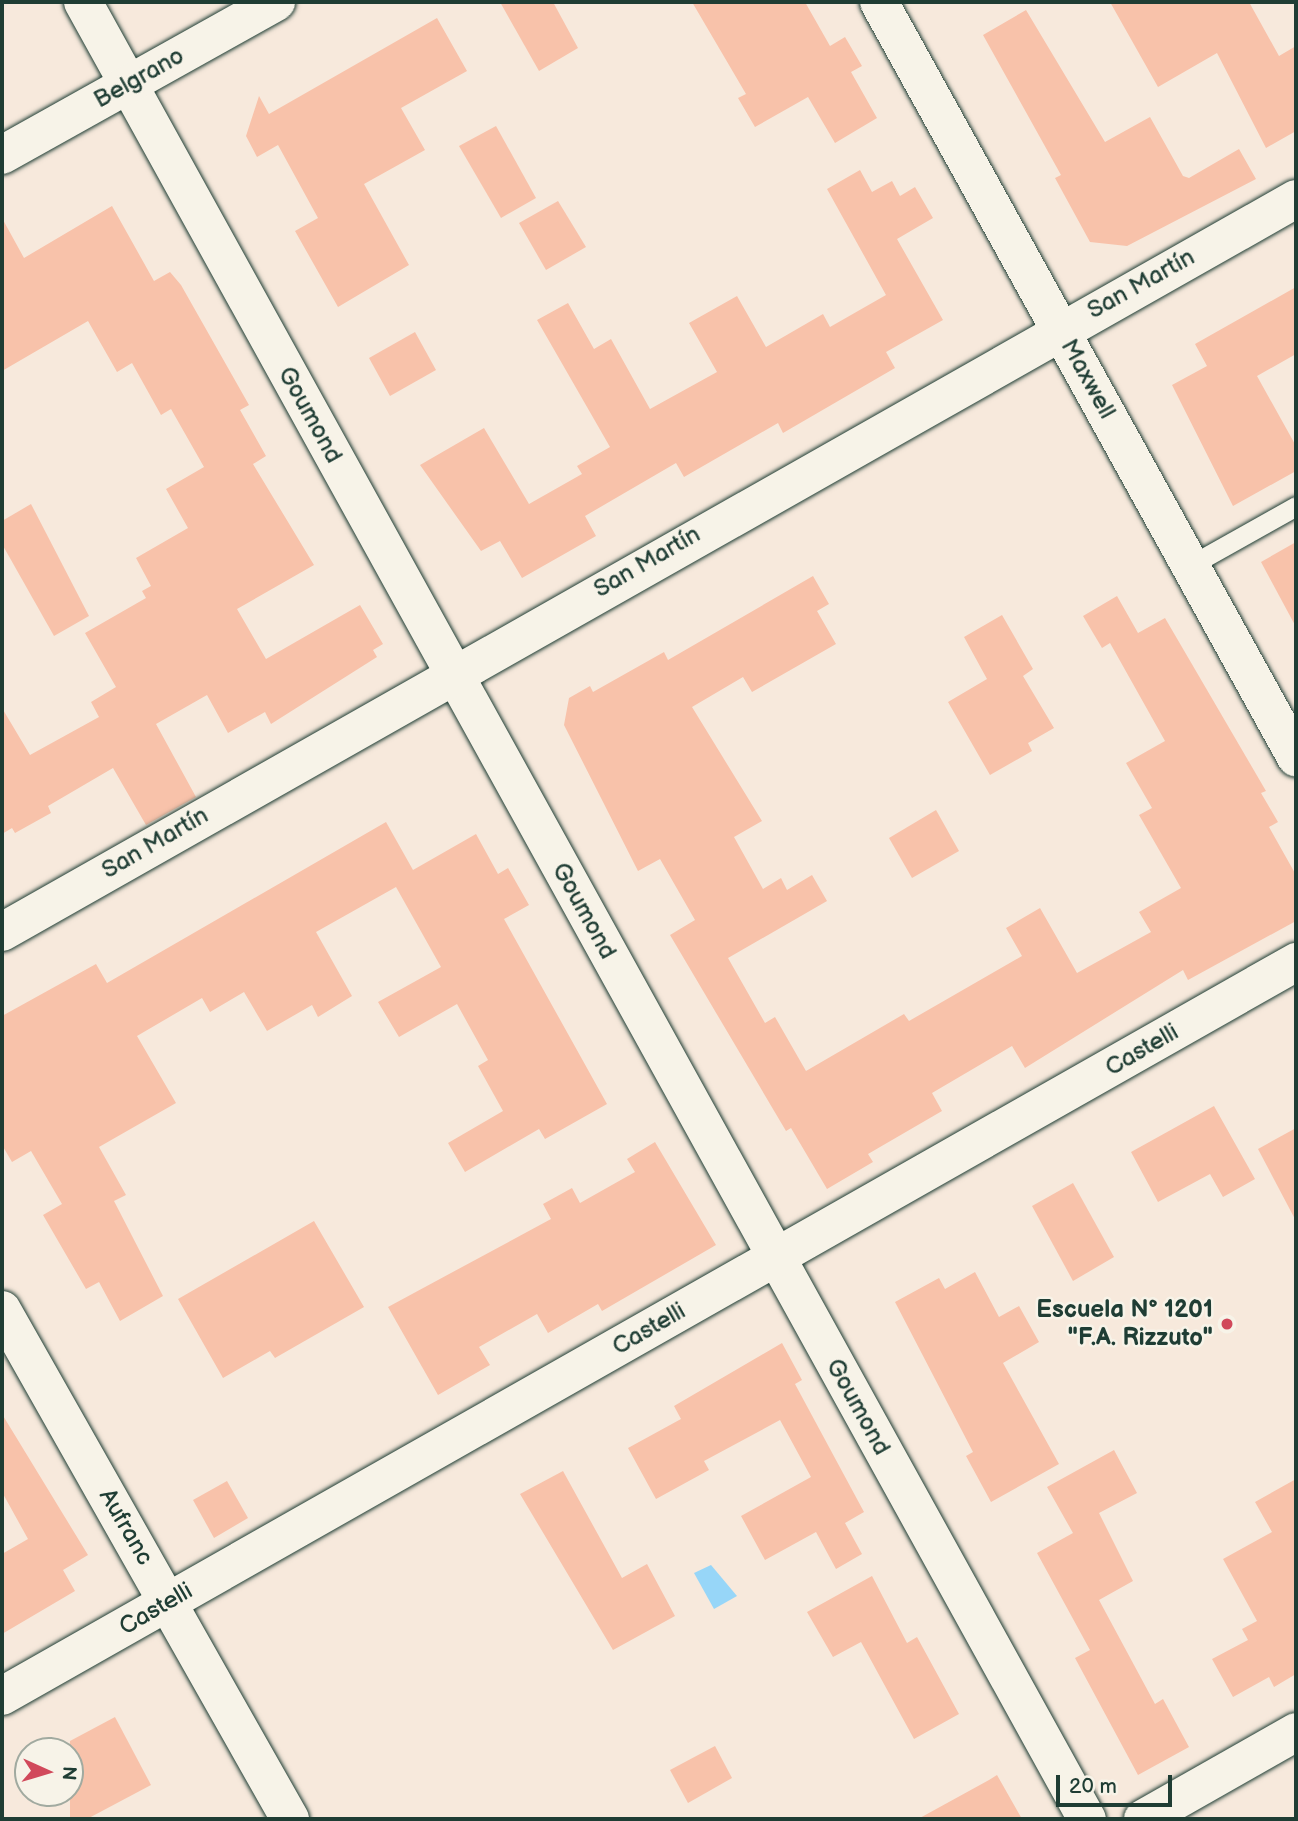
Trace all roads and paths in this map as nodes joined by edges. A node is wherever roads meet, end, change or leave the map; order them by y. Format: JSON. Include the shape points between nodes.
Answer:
{"nodes":[{"id":1,"x":83,"y":2,"type":"edge"},
{"id":2,"x":276,"y":2,"type":"edge"},
{"id":3,"x":879,"y":2,"type":"edge"},
{"id":4,"x":128,"y":83,"type":"junction"},
{"id":5,"x":2,"y":155,"type":"edge"},
{"id":6,"x":1296,"y":199,"type":"edge"},
{"id":7,"x":1060,"y":328,"type":"junction"},
{"id":8,"x":1296,"y":506,"type":"edge"},
{"id":9,"x":1191,"y":565,"type":"junction"},
{"id":10,"x":452,"y":673,"type":"junction"},
{"id":11,"x":1296,"y":757,"type":"edge"},
{"id":12,"x":2,"y":932,"type":"edge"},
{"id":13,"x":1296,"y":962,"type":"edge"},
{"id":14,"x":775,"y":1257,"type":"junction"},
{"id":15,"x":2,"y":1310,"type":"edge"},
{"id":16,"x":169,"y":1601,"type":"junction"},
{"id":17,"x":2,"y":1696,"type":"edge"},
{"id":18,"x":1296,"y":1732,"type":"edge"},
{"id":19,"x":290,"y":1819,"type":"edge"},
{"id":20,"x":1087,"y":1819,"type":"edge"},
{"id":21,"x":1143,"y":1819,"type":"edge"}],
"edges":[{"from":1,"to":4,"type":"street","name":"Goumond"},
{"from":2,"to":4,"type":"street","name":"Belgrano"},
{"from":3,"to":7,"type":"street","name":"Maxwell"},
{"from":4,"to":5,"type":"street","name":"Belgrano"},
{"from":4,"to":10,"type":"street","name":"Goumond"},
{"from":6,"to":7,"type":"street","name":"San Martín"},
{"from":7,"to":9,"type":"street","name":"Maxwell"},
{"from":7,"to":10,"type":"street","name":"San Martín"},
{"from":8,"to":9,"type":"lane"},
{"from":9,"to":11,"type":"street","name":"Maxwell"},
{"from":10,"to":12,"type":"street","name":"San Martín"},
{"from":10,"to":14,"type":"street","name":"Goumond"},
{"from":13,"to":14,"type":"street","name":"Castelli"},
{"from":14,"to":16,"type":"street","name":"Castelli"},
{"from":14,"to":20,"type":"street","name":"Goumond"},
{"from":15,"to":16,"type":"street","name":"Aufranc"},
{"from":16,"to":17,"type":"street","name":"Castelli"},
{"from":16,"to":19,"type":"street","name":"Aufranc"},
{"from":18,"to":21,"type":"street"}]}
